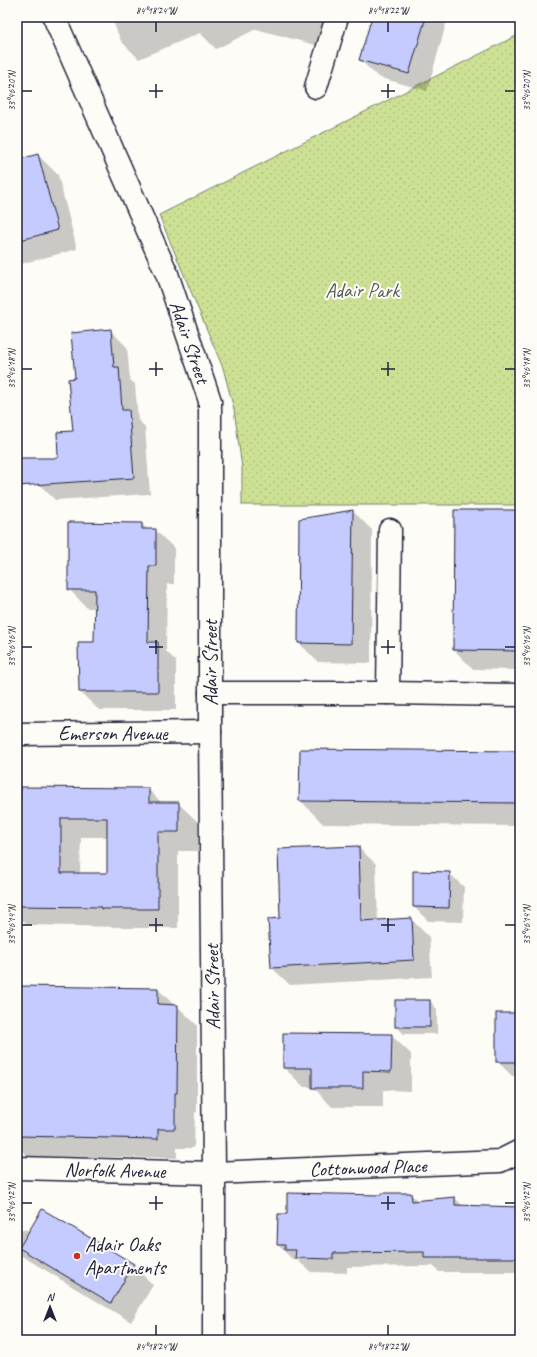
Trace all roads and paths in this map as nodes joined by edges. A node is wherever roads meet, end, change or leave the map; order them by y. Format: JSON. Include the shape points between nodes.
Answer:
{"nodes":[{"id":1,"x":54,"y":17,"type":"edge"},
{"id":2,"x":337,"y":17,"type":"edge"},
{"id":3,"x":316,"y":87,"type":"dead end"},
{"id":4,"x":390,"y":530,"type":"dead end"},
{"id":5,"x":210,"y":693,"type":"junction"},
{"id":6,"x":388,"y":693,"type":"junction"},
{"id":7,"x":520,"y":695,"type":"edge"},
{"id":8,"x":210,"y":732,"type":"junction"},
{"id":9,"x":17,"y":734,"type":"edge"},
{"id":10,"x":520,"y":1151,"type":"edge"},
{"id":11,"x":17,"y":1168,"type":"edge"},
{"id":12,"x":214,"y":1173,"type":"junction"},
{"id":13,"x":214,"y":1340,"type":"edge"}],
"edges":[{"from":1,"to":5,"type":"street","name":"Adair Street","via":[[167,274],[210,402]]},
{"from":2,"to":3,"type":"street"},
{"from":4,"to":6,"type":"street"},
{"from":5,"to":6,"type":"street"},
{"from":5,"to":8,"type":"street","name":"Adair Street"},
{"from":6,"to":7,"type":"street"},
{"from":8,"to":9,"type":"street","name":"Emerson Avenue"},
{"from":8,"to":12,"type":"street","name":"Adair Street"},
{"from":10,"to":12,"type":"street","name":"Cottonwood Place","via":[[500,1161]]},
{"from":11,"to":12,"type":"street","name":"Norfolk Avenue"},
{"from":12,"to":13,"type":"street","name":"Adair Street"}]}
